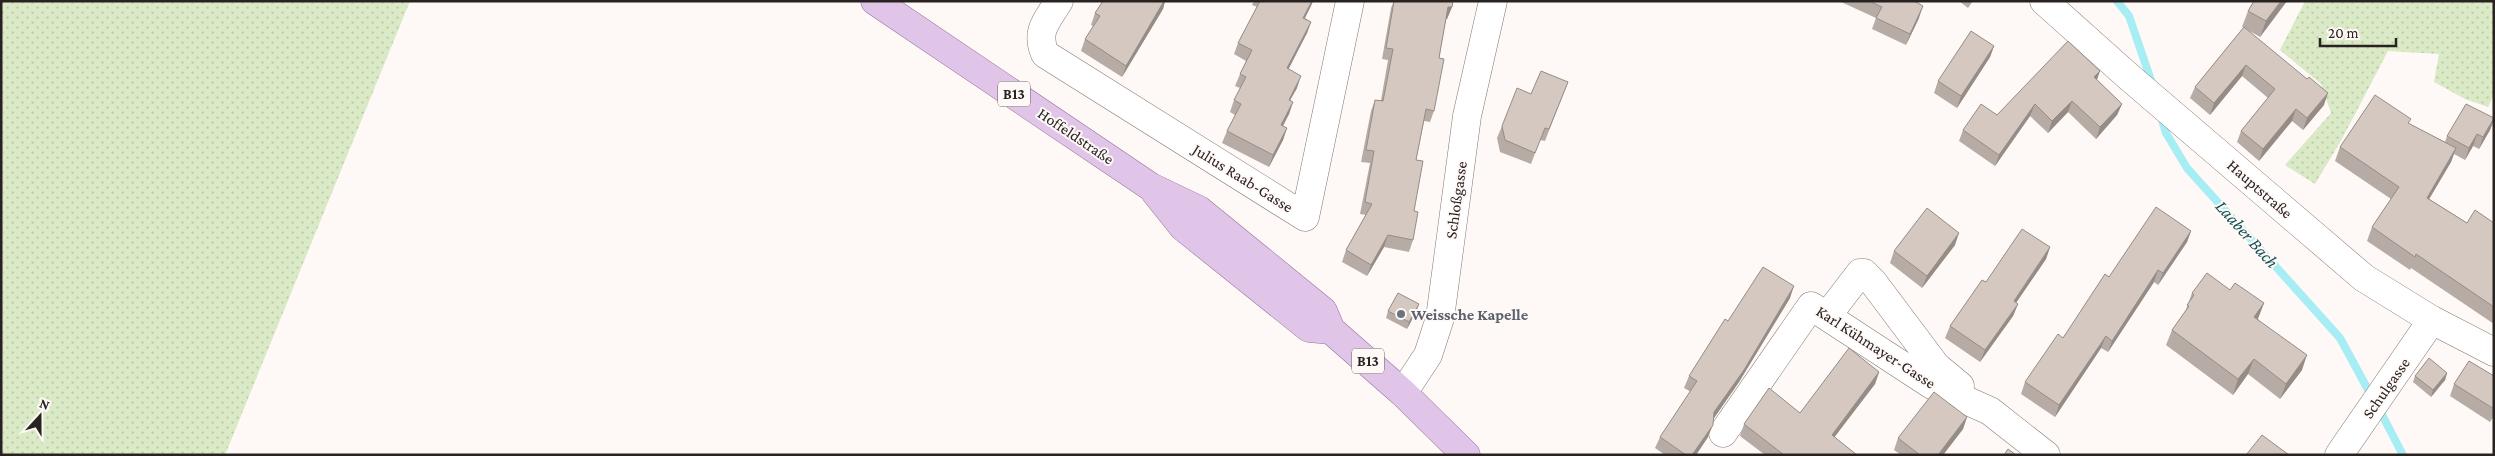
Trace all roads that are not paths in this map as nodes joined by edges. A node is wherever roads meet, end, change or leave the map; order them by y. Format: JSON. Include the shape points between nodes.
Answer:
{"nodes":[{"id":1,"x":875,"y":1,"type":"edge"},
{"id":2,"x":1059,"y":1,"type":"edge"},
{"id":3,"x":1350,"y":1,"type":"edge"},
{"id":4,"x":1493,"y":1,"type":"edge"},
{"id":5,"x":2044,"y":1,"type":"edge"},
{"id":6,"x":1827,"y":316,"type":"junction"},
{"id":7,"x":2432,"y":320,"type":"junction"},
{"id":8,"x":2494,"y":352,"type":"edge"},
{"id":9,"x":1403,"y":393,"type":"junction"},
{"id":10,"x":1990,"y":410,"type":"junction"},
{"id":11,"x":1723,"y":433,"type":"dead end"},
{"id":12,"x":1466,"y":455,"type":"edge"},
{"id":13,"x":2046,"y":455,"type":"edge"},
{"id":14,"x":2339,"y":455,"type":"edge"}],
"edges":[{"from":1,"to":9,"type":"main road","name":"Hoffeldstraße","number":"B13","via":[[1151,187],[1184,227],[1309,328],[1331,330]]},
{"from":2,"to":3,"type":"street","name":"Julius Raab-Gasse","via":[[1043,27],[1040,41],[1045,54],[1305,217]]},
{"from":4,"to":9,"type":"street","name":"Schloßgasse","via":[[1468,116],[1440,318],[1428,355]]},
{"from":5,"to":7,"type":"street","name":"Hauptstraße","via":[[2364,278]]},
{"from":6,"to":10,"type":"street","name":"Karl Kühmayer-Gasse","via":[[1932,385]]},
{"from":6,"to":10,"type":"street","via":[[1860,273],[1864,273],[1936,366]]},
{"from":6,"to":11,"type":"street","name":"Karl Kühmayer-Gasse","via":[[1811,306]]},
{"from":7,"to":8,"type":"street","name":"Hauptstraße"},
{"from":7,"to":14,"type":"street","name":"Schulgasse"},
{"from":9,"to":12,"type":"main road","name":"Hoffeldstraße","number":"B13"},
{"from":10,"to":13,"type":"street","name":"Karl Kühmayer-Gasse"}]}
